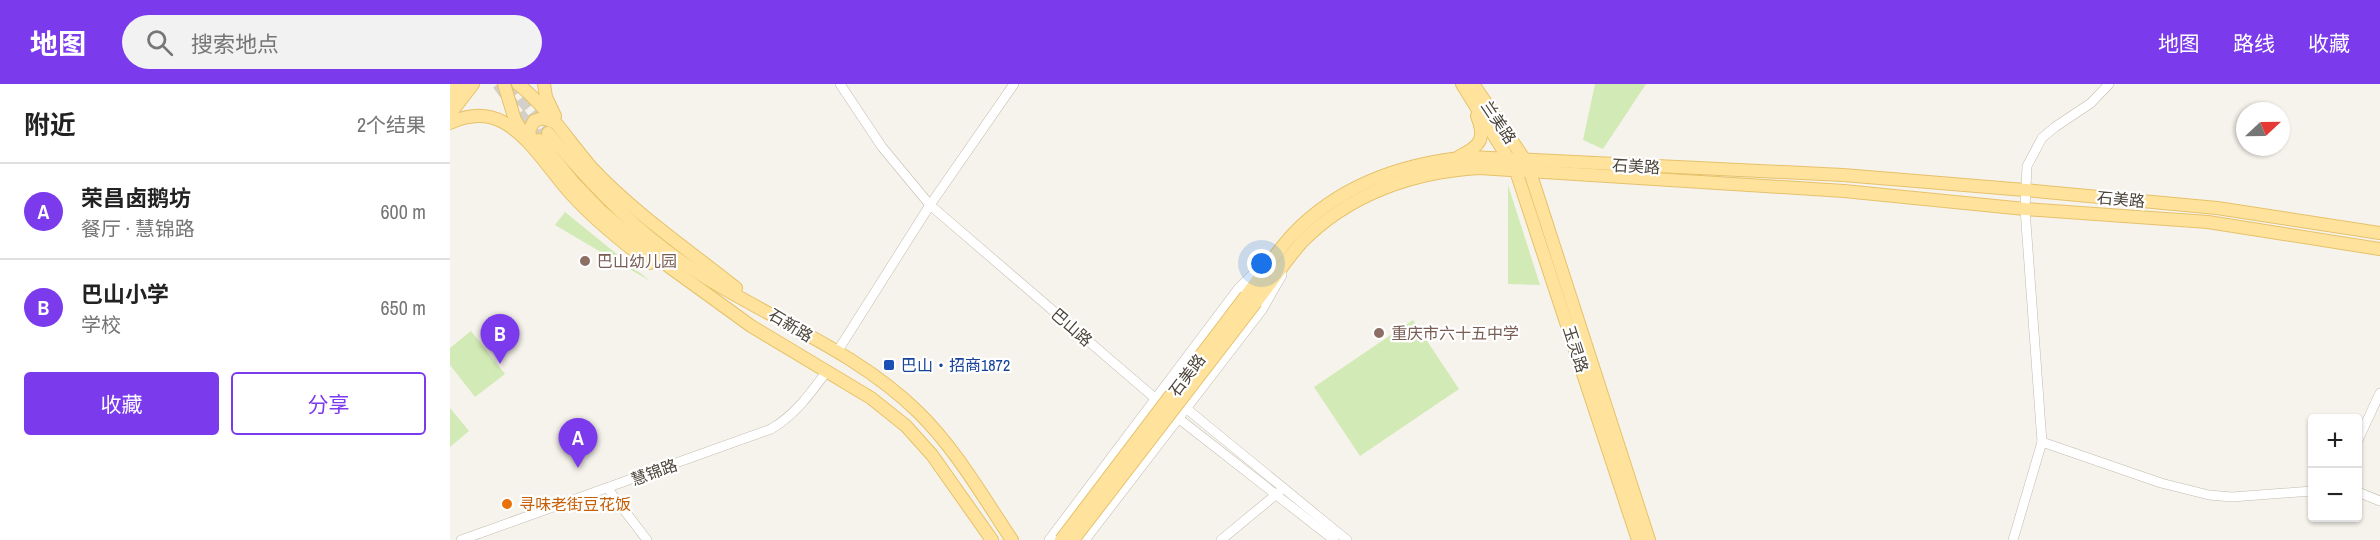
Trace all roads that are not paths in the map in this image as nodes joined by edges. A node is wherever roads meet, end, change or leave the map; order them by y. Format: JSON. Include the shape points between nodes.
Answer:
{"nodes":[{"id":1,"x":472,"y":84,"type":"edge"},
{"id":2,"x":504,"y":84,"type":"edge"},
{"id":3,"x":518,"y":84,"type":"edge"},
{"id":4,"x":544,"y":84,"type":"edge"},
{"id":5,"x":840,"y":84,"type":"edge"},
{"id":6,"x":1014,"y":84,"type":"edge"},
{"id":7,"x":2109,"y":84,"type":"edge"},
{"id":8,"x":1468,"y":87,"type":"edge"},
{"id":9,"x":450,"y":99,"type":"edge"},
{"id":10,"x":450,"y":114,"type":"edge"},
{"id":11,"x":450,"y":123,"type":"edge"},
{"id":12,"x":559,"y":126,"type":"junction"},
{"id":13,"x":540,"y":141,"type":"junction"},
{"id":14,"x":1452,"y":159,"type":"junction"},
{"id":15,"x":1510,"y":159,"type":"junction"},
{"id":16,"x":1527,"y":166,"type":"junction"},
{"id":17,"x":1516,"y":171,"type":"junction"},
{"id":18,"x":2025,"y":190,"type":"junction"},
{"id":19,"x":930,"y":205,"type":"junction"},
{"id":20,"x":2025,"y":208,"type":"junction"},
{"id":21,"x":2380,"y":233,"type":"edge"},
{"id":22,"x":1296,"y":239,"type":"junction"},
{"id":23,"x":2380,"y":249,"type":"edge"},
{"id":24,"x":1251,"y":299,"type":"junction"},
{"id":25,"x":760,"y":307,"type":"junction"},
{"id":26,"x":1568,"y":308,"type":"junction"},
{"id":27,"x":837,"y":352,"type":"junction"},
{"id":28,"x":826,"y":371,"type":"junction"},
{"id":29,"x":1163,"y":389,"type":"junction"},
{"id":30,"x":2380,"y":393,"type":"edge"},
{"id":31,"x":1156,"y":399,"type":"junction"},
{"id":32,"x":1186,"y":408,"type":"junction"},
{"id":33,"x":1179,"y":418,"type":"junction"},
{"id":34,"x":2362,"y":431,"type":"edge"},
{"id":35,"x":2042,"y":442,"type":"junction"},
{"id":36,"x":608,"y":489,"type":"junction"},
{"id":37,"x":1280,"y":491,"type":"junction"},
{"id":38,"x":2308,"y":491,"type":"edge"},
{"id":39,"x":2362,"y":494,"type":"edge"},
{"id":40,"x":2380,"y":501,"type":"edge"},
{"id":41,"x":461,"y":540,"type":"edge"},
{"id":42,"x":647,"y":540,"type":"edge"},
{"id":43,"x":992,"y":540,"type":"edge"},
{"id":44,"x":1012,"y":540,"type":"edge"},
{"id":45,"x":1049,"y":540,"type":"edge"},
{"id":46,"x":1061,"y":540,"type":"edge"},
{"id":47,"x":1073,"y":540,"type":"edge"},
{"id":48,"x":1085,"y":540,"type":"edge"},
{"id":49,"x":1221,"y":540,"type":"edge"},
{"id":50,"x":1334,"y":540,"type":"edge"},
{"id":51,"x":1347,"y":540,"type":"edge"},
{"id":52,"x":1638,"y":540,"type":"edge"},
{"id":53,"x":1649,"y":540,"type":"edge"},
{"id":54,"x":2013,"y":540,"type":"edge"}],
"edges":[{"from":1,"to":9,"type":"main road"},
{"from":1,"to":10,"type":"main road"},
{"from":2,"to":13,"type":"main road","via":[[515,120]]},
{"from":3,"to":12,"type":"main road"},
{"from":4,"to":12,"type":"main road"},
{"from":5,"to":19,"type":"street","name":"巴山路","via":[[882,147]]},
{"from":6,"to":19,"type":"street"},
{"from":7,"to":18,"type":"street","via":[[2091,103],[2042,138],[2027,166]]},
{"from":8,"to":14,"type":"main road","via":[[1482,134],[1473,149]]},
{"from":8,"to":15,"type":"main road","name":"兰美路"},
{"from":8,"to":16,"type":"main road","name":"兰美路"},
{"from":11,"to":13,"type":"main road","via":[[470,116],[497,119]]},
{"from":12,"to":13,"type":"main road","via":[[543,118],[534,121],[529,131]]},
{"from":12,"to":25,"type":"main road","via":[[591,167],[642,215]]},
{"from":13,"to":25,"type":"main road","name":"石新路","via":[[644,234],[708,280]]},
{"from":13,"to":28,"type":"main road","name":"石新路","via":[[573,196],[623,243],[671,278]]},
{"from":14,"to":15,"type":"main road","name":"石美路"},
{"from":14,"to":22,"type":"main road","name":"石美路","via":[[1375,178],[1320,208]]},
{"from":15,"to":16,"type":"main road","name":"石美路"},
{"from":15,"to":17,"type":"main road","name":"玉灵路"},
{"from":16,"to":17,"type":"main road","name":"石美路"},
{"from":16,"to":18,"type":"main road","name":"石美路","via":[[1843,175]]},
{"from":16,"to":20,"type":"main road","name":"石美路"},
{"from":16,"to":26,"type":"main road","name":"玉灵路"},
{"from":17,"to":22,"type":"main road","name":"石美路","via":[[1456,170],[1406,181],[1358,199]]},
{"from":17,"to":26,"type":"main road","name":"玉灵路"},
{"from":18,"to":20,"type":"street"},
{"from":18,"to":21,"type":"main road","name":"石美路","via":[[2217,208]]},
{"from":19,"to":27,"type":"street"},
{"from":19,"to":31,"type":"street","name":"巴山路"},
{"from":20,"to":23,"type":"main road","name":"石美路","via":[[2208,222]]},
{"from":20,"to":35,"type":"street"},
{"from":22,"to":24,"type":"main road","name":"石美路"},
{"from":22,"to":29,"type":"street","via":[[1238,290]]},
{"from":22,"to":32,"type":"street","via":[[1262,310]]},
{"from":24,"to":46,"type":"main road","name":"石美路","bridge":true},
{"from":24,"to":47,"type":"main road","name":"石美路","bridge":true},
{"from":25,"to":27,"type":"main road","name":"石新路"},
{"from":26,"to":52,"type":"main road","name":"玉灵路"},
{"from":26,"to":53,"type":"main road","name":"玉灵路"},
{"from":27,"to":44,"type":"main road","name":"石新路","via":[[918,412],[947,446]]},
{"from":28,"to":36,"type":"street","name":"慧锦路","via":[[802,404],[771,429]]},
{"from":28,"to":43,"type":"main road","name":"石新路","via":[[871,398],[906,426]]},
{"from":29,"to":31,"type":"street"},
{"from":29,"to":32,"type":"street","name":"巴山路"},
{"from":30,"to":34,"type":"street"},
{"from":31,"to":33,"type":"street","name":"巴山路"},
{"from":31,"to":45,"type":"street"},
{"from":32,"to":33,"type":"street"},
{"from":32,"to":37,"type":"street","name":"巴山路"},
{"from":33,"to":37,"type":"street","name":"巴山路"},
{"from":33,"to":48,"type":"street"},
{"from":35,"to":38,"type":"street","via":[[2199,493],[2232,497]]},
{"from":35,"to":54,"type":"street"},
{"from":36,"to":41,"type":"street","name":"慧锦路"},
{"from":36,"to":42,"type":"street"},
{"from":37,"to":49,"type":"street"},
{"from":37,"to":50,"type":"street","name":"巴山路"},
{"from":37,"to":51,"type":"street","name":"巴山路"},
{"from":39,"to":40,"type":"street"}]}
